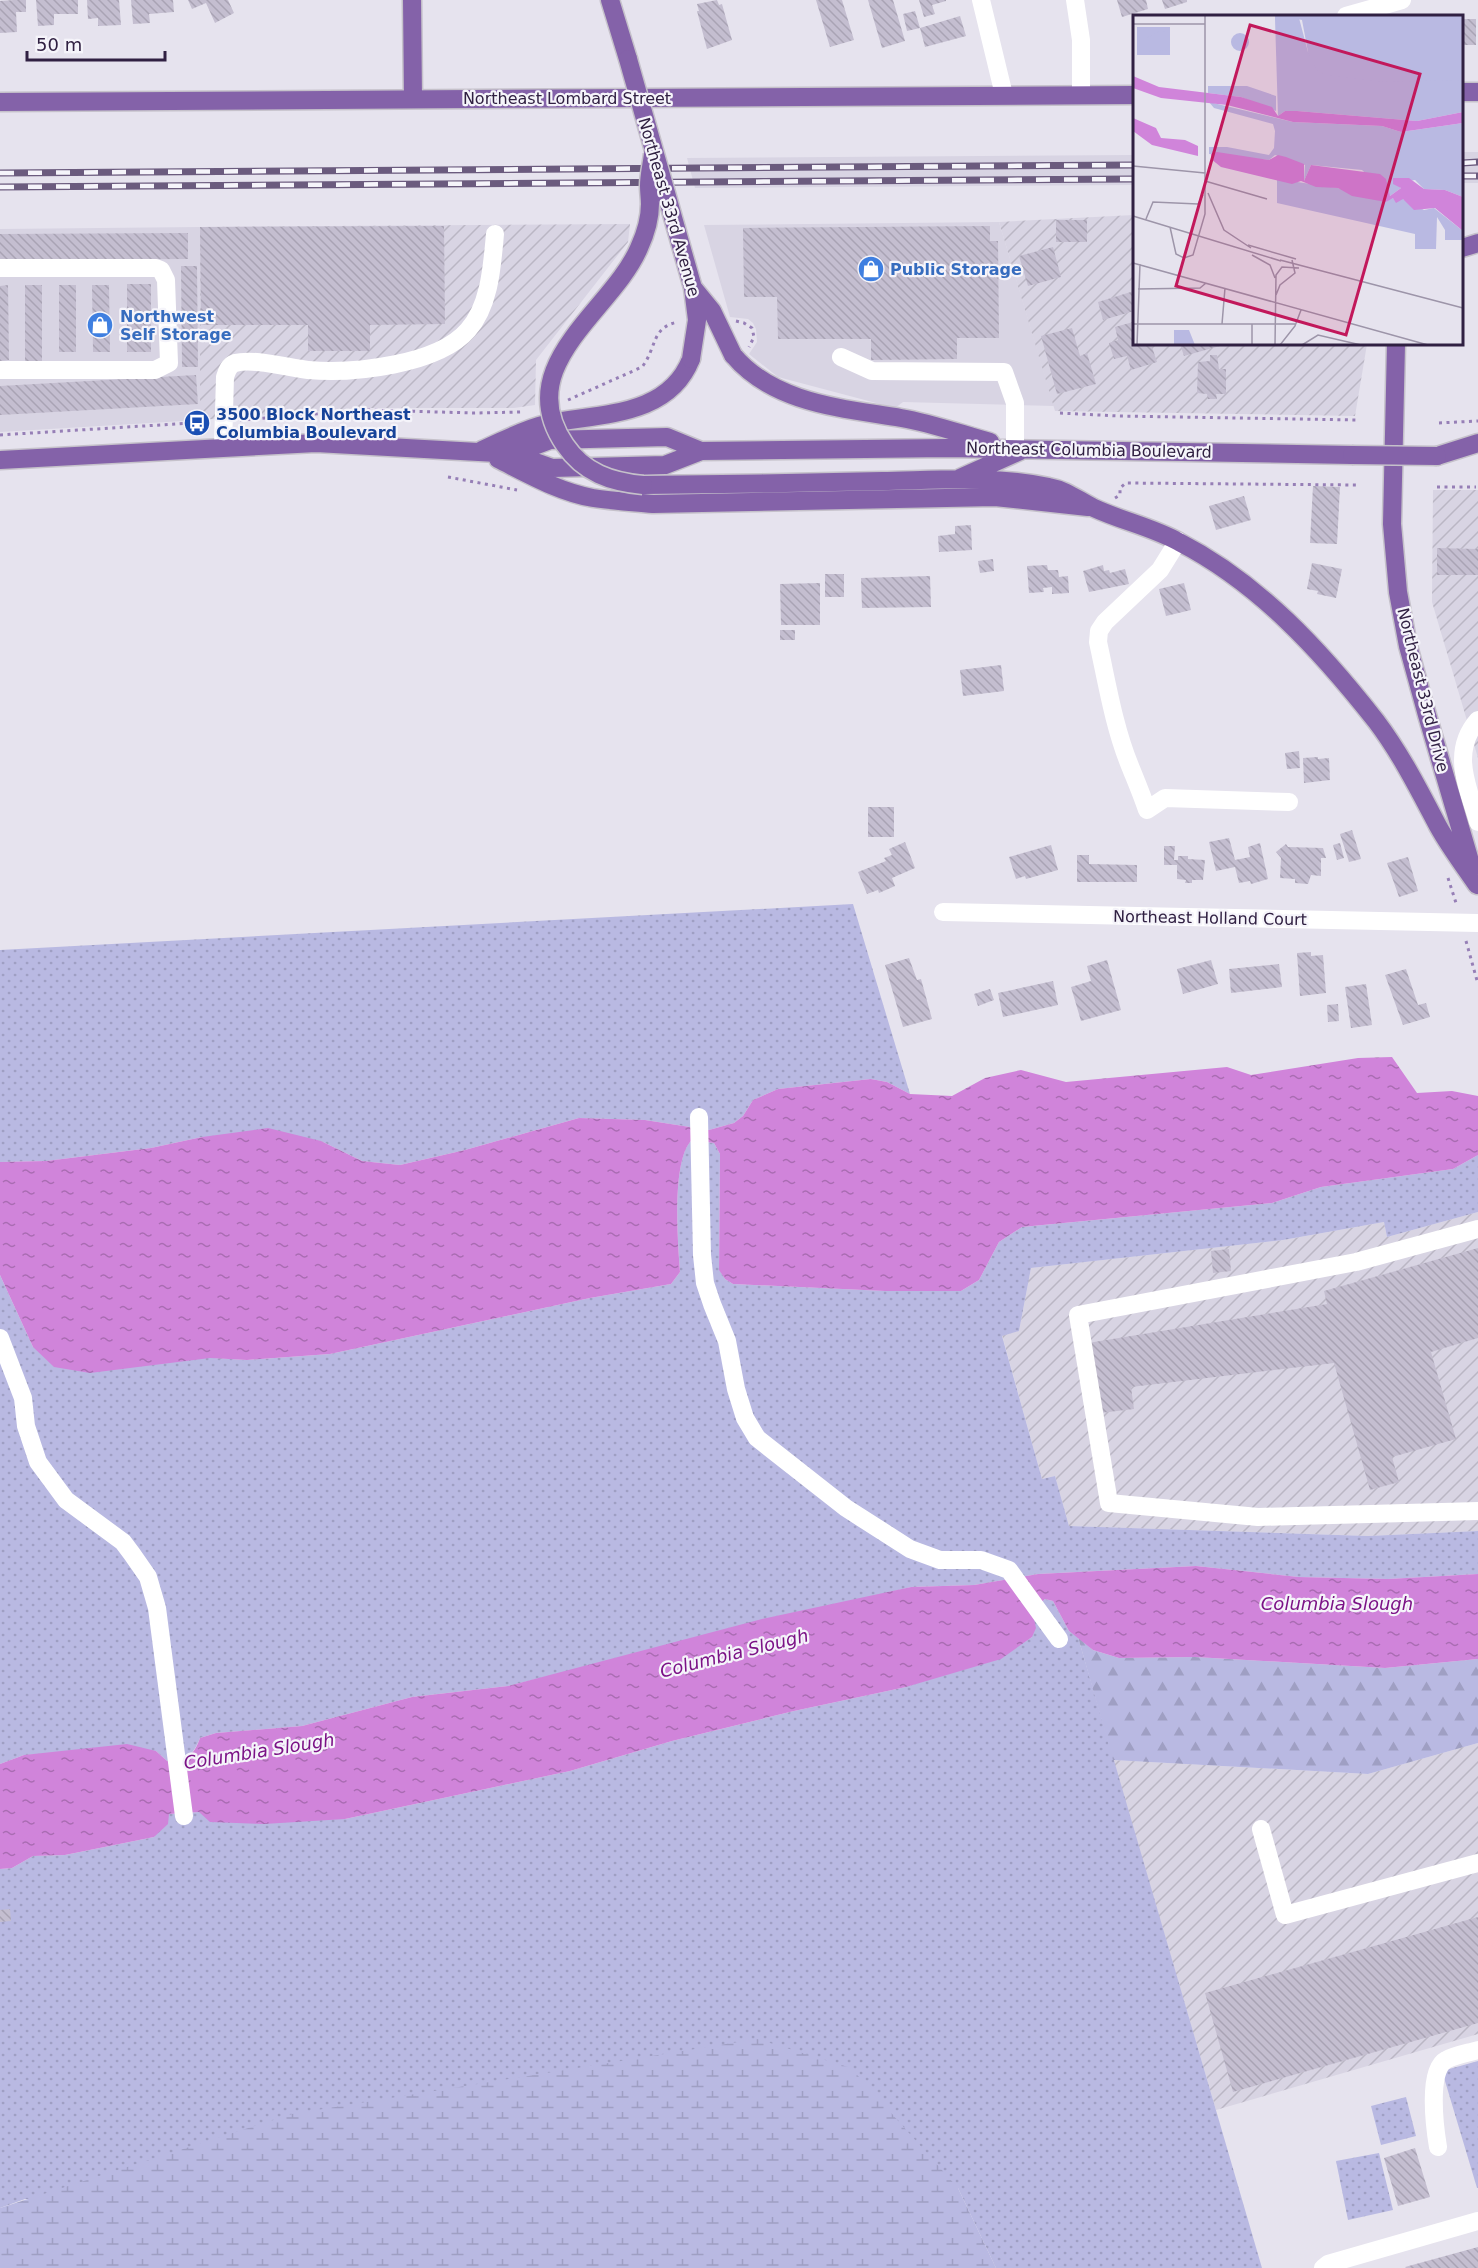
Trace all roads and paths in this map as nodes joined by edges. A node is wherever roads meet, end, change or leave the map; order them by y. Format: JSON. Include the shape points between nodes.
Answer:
{"nodes":[{"id":1,"x":412,"y":0,"type":"edge"},
{"id":2,"x":610,"y":0,"type":"edge"},
{"id":3,"x":981,"y":0,"type":"edge"},
{"id":4,"x":1075,"y":0,"type":"edge"},
{"id":5,"x":1402,"y":0,"type":"edge"},
{"id":6,"x":1350,"y":15,"type":"edge"},
{"id":7,"x":1081,"y":95,"type":"junction"},
{"id":8,"x":1133,"y":95,"type":"edge"},
{"id":9,"x":1004,"y":96,"type":"junction"},
{"id":10,"x":413,"y":99,"type":"junction"},
{"id":11,"x":0,"y":102,"type":"edge"},
{"id":12,"x":653,"y":154,"type":"junction"},
{"id":13,"x":495,"y":234,"type":"dead end"},
{"id":14,"x":1478,"y":243,"type":"edge"},
{"id":15,"x":1463,"y":247,"type":"edge"},
{"id":16,"x":0,"y":268,"type":"edge"},
{"id":17,"x":693,"y":288,"type":"junction"},
{"id":18,"x":727,"y":321,"type":"dead end"},
{"id":19,"x":689,"y":322,"type":"dead end"},
{"id":20,"x":1396,"y":345,"type":"edge"},
{"id":21,"x":751,"y":346,"type":"dead end"},
{"id":22,"x":841,"y":357,"type":"dead end"},
{"id":23,"x":0,"y":370,"type":"edge"},
{"id":24,"x":560,"y":405,"type":"dead end"},
{"id":25,"x":529,"y":411,"type":"dead end"},
{"id":26,"x":464,"y":412,"type":"dead end"},
{"id":27,"x":1060,"y":413,"type":"dead end"},
{"id":28,"x":1358,"y":420,"type":"dead end"},
{"id":29,"x":1478,"y":421,"type":"edge"},
{"id":30,"x":1439,"y":423,"type":"dead end"},
{"id":31,"x":1478,"y":443,"type":"edge"},
{"id":32,"x":222,"y":447,"type":"junction"},
{"id":33,"x":1021,"y":448,"type":"junction"},
{"id":34,"x":480,"y":451,"type":"junction"},
{"id":35,"x":701,"y":451,"type":"junction"},
{"id":36,"x":513,"y":454,"type":"junction"},
{"id":37,"x":1437,"y":456,"type":"junction"},
{"id":38,"x":1478,"y":457,"type":"edge"},
{"id":39,"x":0,"y":460,"type":"edge"},
{"id":40,"x":448,"y":477,"type":"dead end"},
{"id":41,"x":956,"y":480,"type":"junction"},
{"id":42,"x":1356,"y":485,"type":"dead end"},
{"id":43,"x":1476,"y":487,"type":"dead end"},
{"id":44,"x":1437,"y":488,"type":"dead end"},
{"id":45,"x":524,"y":492,"type":"dead end"},
{"id":46,"x":1112,"y":499,"type":"dead end"},
{"id":47,"x":1095,"y":508,"type":"junction"},
{"id":48,"x":1178,"y":541,"type":"junction"},
{"id":49,"x":1478,"y":720,"type":"edge"},
{"id":50,"x":1289,"y":802,"type":"dead end"},
{"id":51,"x":1478,"y":822,"type":"edge"},
{"id":52,"x":1445,"y":869,"type":"dead end"},
{"id":53,"x":1477,"y":887,"type":"edge"},
{"id":54,"x":943,"y":912,"type":"dead end"},
{"id":55,"x":1470,"y":923,"type":"edge"},
{"id":56,"x":1478,"y":984,"type":"edge"},
{"id":57,"x":699,"y":1117,"type":"dead end"},
{"id":58,"x":1478,"y":1229,"type":"edge"},
{"id":59,"x":0,"y":1338,"type":"edge"},
{"id":60,"x":1478,"y":1511,"type":"edge"},
{"id":61,"x":1059,"y":1639,"type":"dead end"},
{"id":62,"x":184,"y":1816,"type":"dead end"},
{"id":63,"x":1261,"y":1829,"type":"dead end"},
{"id":64,"x":1478,"y":1863,"type":"edge"},
{"id":65,"x":1478,"y":2050,"type":"edge"},
{"id":66,"x":1438,"y":2147,"type":"dead end"},
{"id":67,"x":1478,"y":2221,"type":"edge"},
{"id":68,"x":1323,"y":2268,"type":"edge"}],
"edges":[{"from":1,"to":10,"type":"main road"},
{"from":2,"to":12,"type":"main road","name":"Northeast 33rd Avenue","bridge":true},
{"from":3,"to":9,"type":"street"},
{"from":4,"to":7,"type":"street","via":[[1081,40]]},
{"from":5,"to":6,"type":"street"},
{"from":7,"to":8,"type":"main road","name":"Northeast Lombard Street"},
{"from":7,"to":9,"type":"main road","name":"Northeast Lombard Street"},
{"from":9,"to":10,"type":"main road","name":"Northeast Lombard Street"},
{"from":10,"to":11,"type":"main road","name":"Northeast Lombard Street"},
{"from":12,"to":17,"type":"main road","name":"Northeast 33rd Avenue","bridge":true},
{"from":12,"to":41,"type":"main road","bridge":true,"via":[[650,206],[642,241],[630,265],[576,332],[552,380],[553,418],[559,436],[574,457],[605,478],[643,485]]},
{"from":13,"to":32,"type":"street","via":[[485,300],[469,329],[454,343],[435,353],[375,368],[309,370],[270,363],[235,363],[225,377]]},
{"from":14,"to":15,"type":"main road"},
{"from":16,"to":23,"type":"street","via":[[161,270],[166,280],[169,363],[155,370]]},
{"from":17,"to":33,"type":"main road","bridge":true,"via":[[712,311],[733,355],[771,387],[802,399],[903,418]]},
{"from":17,"to":34,"type":"main road","name":"Northeast 33rd Avenue","bridge":true,"via":[[697,320],[691,359],[682,379],[670,390],[651,402],[624,410],[526,430]]},
{"from":18,"to":21,"type":"path","via":[[752,328]]},
{"from":19,"to":24,"type":"path","via":[[661,328],[649,358],[635,371]]},
{"from":20,"to":53,"type":"main road","name":"Northeast 33rd Drive","via":[[1392,524],[1398,592],[1408,645]]},
{"from":22,"to":33,"type":"street","via":[[872,371],[1004,372],[1016,403]]},
{"from":25,"to":26,"type":"path"},
{"from":27,"to":28,"type":"path"},
{"from":29,"to":30,"type":"path"},
{"from":31,"to":37,"type":"main road"},
{"from":32,"to":34,"type":"main road","name":"Northeast Columbia Boulevard","via":[[316,443]]},
{"from":32,"to":39,"type":"main road","name":"Northeast Columbia Boulevard"},
{"from":33,"to":35,"type":"main road","name":"Northeast Columbia Boulevard"},
{"from":33,"to":37,"type":"main road","name":"Northeast Columbia Boulevard","bridge":true},
{"from":33,"to":41,"type":"main road"},
{"from":34,"to":36,"type":"main road","name":"Northeast Columbia Boulevard"},
{"from":34,"to":47,"type":"main road","via":[[546,483],[591,497],[626,502],[995,497]]},
{"from":35,"to":36,"type":"main road","name":"Northeast Columbia Boulevard","via":[[665,465],[552,468]]},
{"from":35,"to":36,"type":"main road","name":"Northeast Columbia Boulevard","via":[[667,437],[656,437],[550,440]]},
{"from":37,"to":38,"type":"main road","name":"Northeast Columbia Boulevard"},
{"from":40,"to":45,"type":"path"},
{"from":41,"to":47,"type":"main road","via":[[1049,487],[1068,492]]},
{"from":42,"to":46,"type":"path","via":[[1126,483],[1120,488],[1120,495]]},
{"from":43,"to":44,"type":"path"},
{"from":47,"to":48,"type":"main road"},
{"from":48,"to":50,"type":"street","via":[[1160,570],[1099,631],[1098,642],[1119,729],[1147,810],[1165,798]]},
{"from":48,"to":53,"type":"main road","via":[[1258,594],[1327,662],[1397,751]]},
{"from":49,"to":51,"type":"street","via":[[1466,737],[1463,768]]},
{"from":52,"to":55,"type":"path"},
{"from":54,"to":55,"type":"street","name":"Northeast Holland Court"},
{"from":55,"to":56,"type":"path"},
{"from":57,"to":61,"type":"street","via":[[705,1283],[727,1341],[745,1418],[757,1438],[837,1501],[910,1549],[940,1560],[990,1562],[1009,1570]]},
{"from":58,"to":60,"type":"street","via":[[1356,1262],[1078,1315],[1109,1503],[1258,1517]]},
{"from":59,"to":62,"type":"street","via":[[23,1398],[26,1426],[38,1462],[49,1480],[66,1500],[123,1542],[148,1577],[157,1608]]},
{"from":63,"to":64,"type":"street","via":[[1285,1915]]},
{"from":65,"to":66,"type":"street","via":[[1440,2065],[1435,2081],[1434,2114]]},
{"from":67,"to":68,"type":"street"}]}
